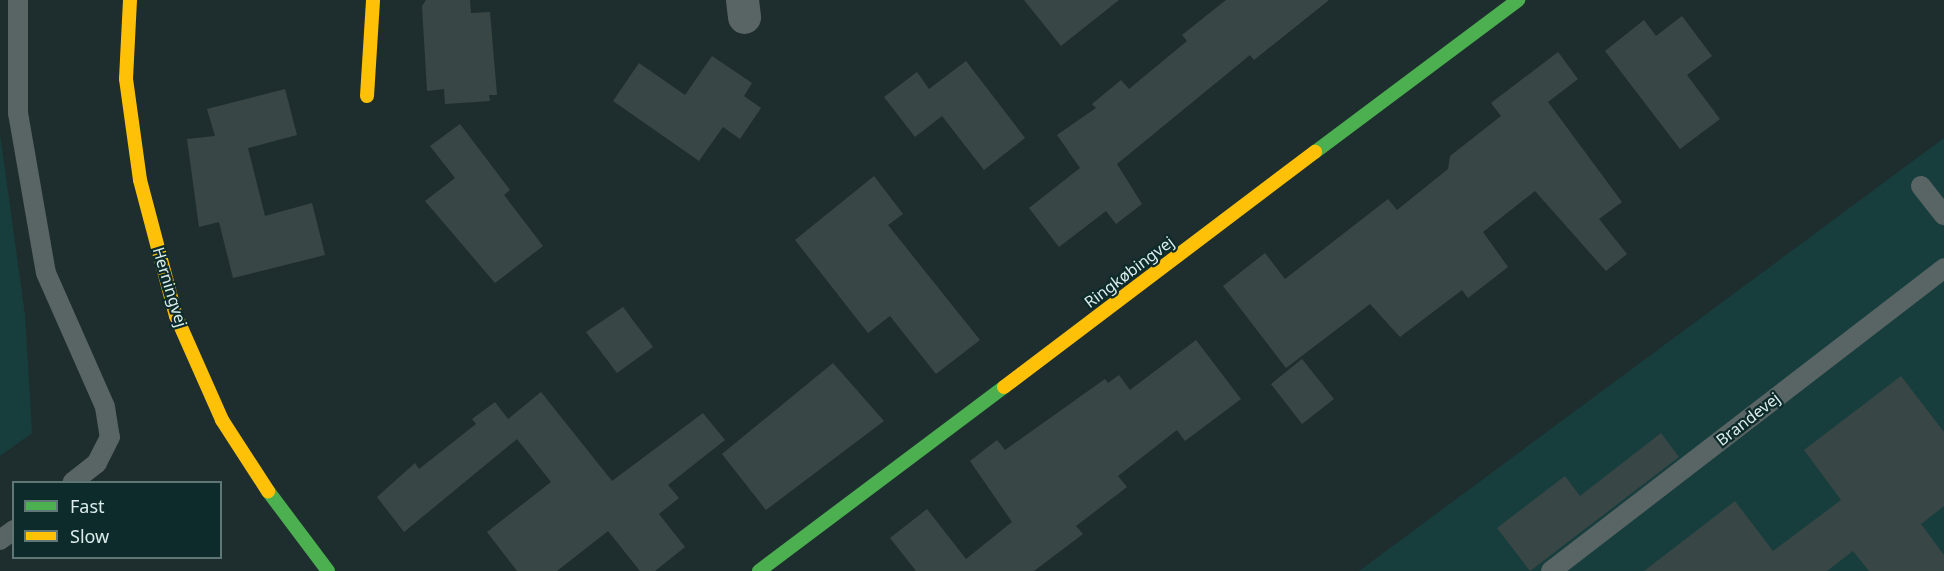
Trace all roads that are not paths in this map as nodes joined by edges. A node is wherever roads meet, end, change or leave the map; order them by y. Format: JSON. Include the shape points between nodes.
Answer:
{"nodes":[{"id":1,"x":18,"y":0,"type":"edge"},
{"id":2,"x":130,"y":0,"type":"edge"},
{"id":3,"x":373,"y":0,"type":"edge"},
{"id":4,"x":1518,"y":0,"type":"edge"},
{"id":5,"x":367,"y":96,"type":"dead end"},
{"id":6,"x":1921,"y":186,"type":"dead end"},
{"id":7,"x":1944,"y":215,"type":"edge"},
{"id":8,"x":1944,"y":268,"type":"edge"},
{"id":9,"x":75,"y":481,"type":"edge"},
{"id":10,"x":328,"y":571,"type":"edge"},
{"id":11,"x":759,"y":571,"type":"edge"},
{"id":12,"x":1551,"y":571,"type":"edge"}],
"edges":[{"from":1,"to":9,"type":"lane","via":[[18,113],[46,273],[105,407],[110,437],[97,463]]},
{"from":2,"to":10,"type":"street","name":"Herningvej","via":[[126,79],[140,180],[176,316],[222,420],[284,515]]},
{"from":3,"to":5,"type":"street"},
{"from":4,"to":11,"type":"street","name":"Ringkøbingvej"},
{"from":6,"to":7,"type":"lane"},
{"from":8,"to":12,"type":"lane","name":"Brandevej"}]}
